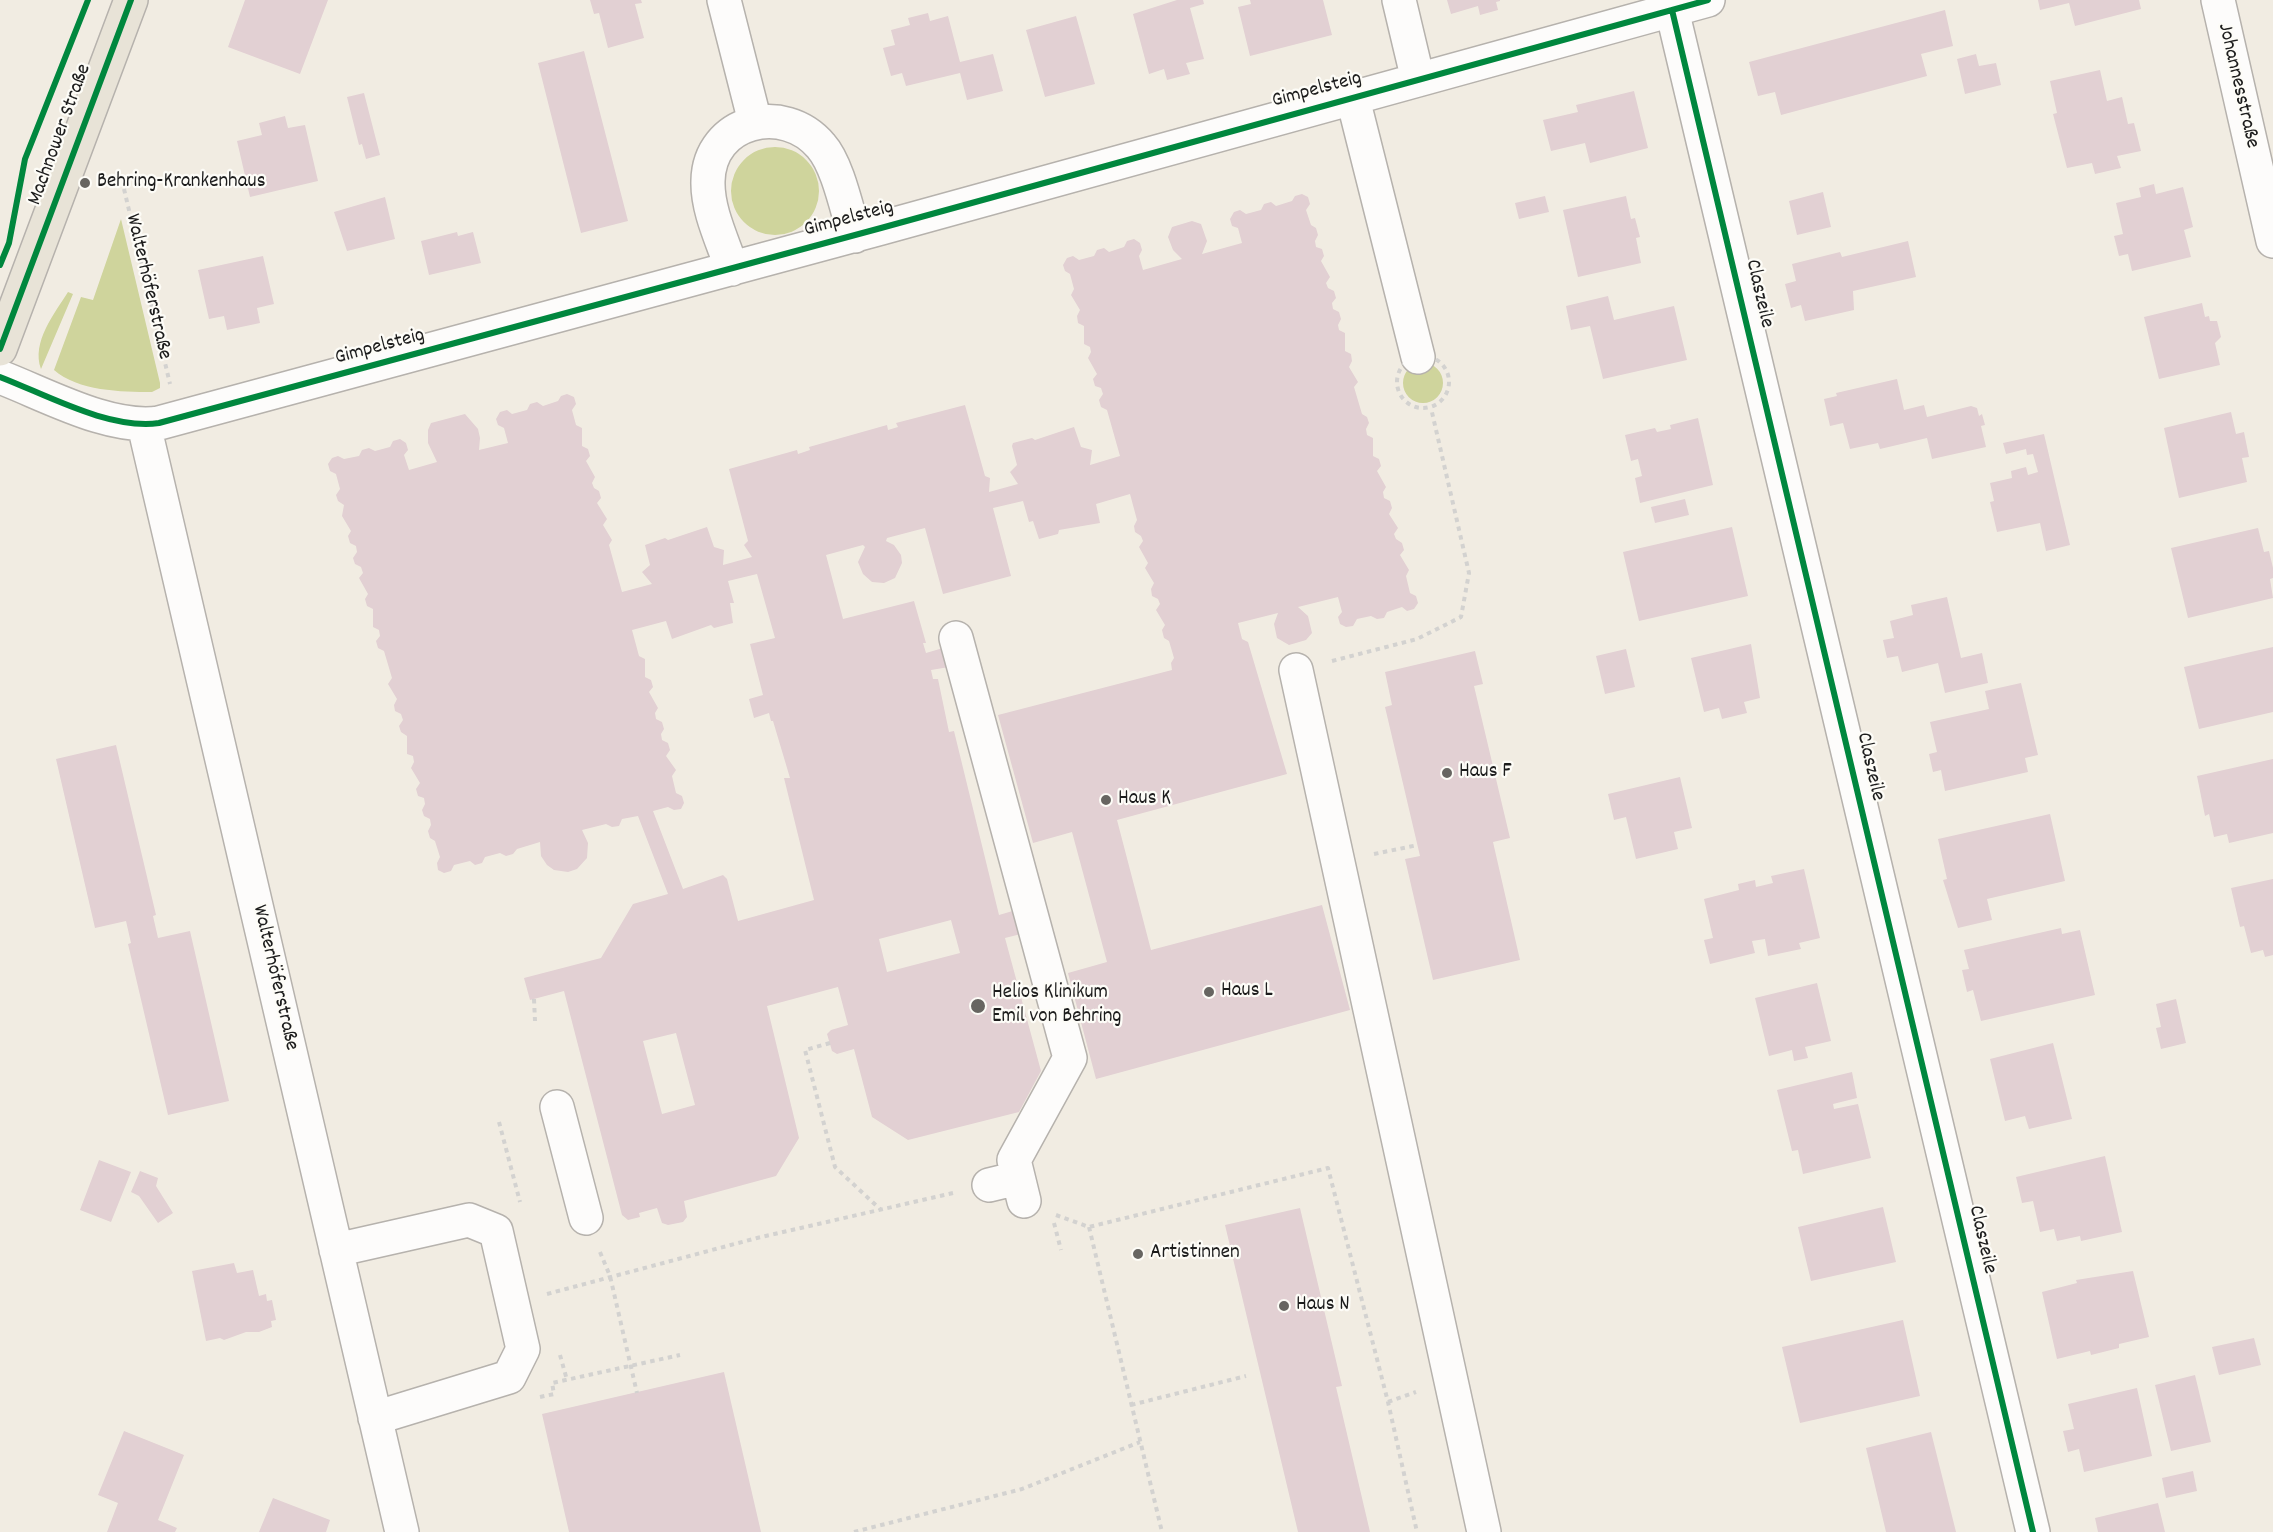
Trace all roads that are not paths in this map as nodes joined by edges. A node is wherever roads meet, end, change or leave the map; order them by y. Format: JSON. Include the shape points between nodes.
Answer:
{"nodes":[{"id":1,"x":130,"y":0,"type":"edge"},
{"id":2,"x":724,"y":0,"type":"edge"},
{"id":3,"x":1399,"y":0,"type":"edge"},
{"id":4,"x":1708,"y":0,"type":"edge"},
{"id":5,"x":2218,"y":0,"type":"edge"},
{"id":6,"x":1672,"y":10,"type":"junction"},
{"id":7,"x":1418,"y":80,"type":"junction"},
{"id":8,"x":1353,"y":99,"type":"junction"},
{"id":9,"x":755,"y":122,"type":"junction"},
{"id":10,"x":855,"y":236,"type":"junction"},
{"id":11,"x":2273,"y":241,"type":"edge"},
{"id":12,"x":732,"y":269,"type":"junction"},
{"id":13,"x":0,"y":349,"type":"edge"},
{"id":14,"x":1418,"y":357,"type":"dead end"},
{"id":15,"x":0,"y":376,"type":"edge"},
{"id":16,"x":144,"y":425,"type":"junction"},
{"id":17,"x":956,"y":638,"type":"dead end"},
{"id":18,"x":1296,"y":670,"type":"road end"},
{"id":19,"x":557,"y":1107,"type":"dead end"},
{"id":20,"x":1010,"y":1188,"type":"road end"},
{"id":21,"x":586,"y":1218,"type":"dead end"},
{"id":22,"x":336,"y":1250,"type":"junction"},
{"id":23,"x":375,"y":1418,"type":"junction"},
{"id":24,"x":402,"y":1532,"type":"edge"},
{"id":25,"x":1484,"y":1532,"type":"edge"},
{"id":26,"x":2033,"y":1532,"type":"edge"}],
"edges":[{"from":1,"to":13,"type":"main road","name":"Machnower Straße"},
{"from":2,"to":9,"type":"street"},
{"from":3,"to":7,"type":"street"},
{"from":4,"to":6,"type":"street","name":"Gimpelsteig"},
{"from":5,"to":11,"type":"street","name":"Johannesstraße"},
{"from":6,"to":7,"type":"street","name":"Gimpelsteig"},
{"from":6,"to":26,"type":"street","name":"Claszeile"},
{"from":7,"to":8,"type":"street","name":"Gimpelsteig"},
{"from":8,"to":10,"type":"street","name":"Gimpelsteig"},
{"from":8,"to":14,"type":"street"},
{"from":9,"to":10,"type":"street","via":[[792,124],[823,148]]},
{"from":9,"to":12,"type":"street","via":[[735,131],[711,161],[710,201]]},
{"from":10,"to":12,"type":"street","name":"Gimpelsteig"},
{"from":12,"to":16,"type":"street","name":"Gimpelsteig","via":[[251,400]]},
{"from":15,"to":16,"type":"street","name":"Gimpelsteig","via":[[98,416]]},
{"from":16,"to":22,"type":"street","name":"Walterhöferstraße"},
{"from":17,"to":20,"type":"street","via":[[1070,1058],[1014,1160]]},
{"from":18,"to":25,"type":"street"},
{"from":19,"to":21,"type":"street"},
{"from":22,"to":23,"type":"street","name":"Walterhöferstraße"},
{"from":22,"to":23,"type":"street","via":[[469,1220],[496,1230],[523,1349],[509,1377]]},
{"from":23,"to":24,"type":"street","name":"Walterhöferstraße"}]}
